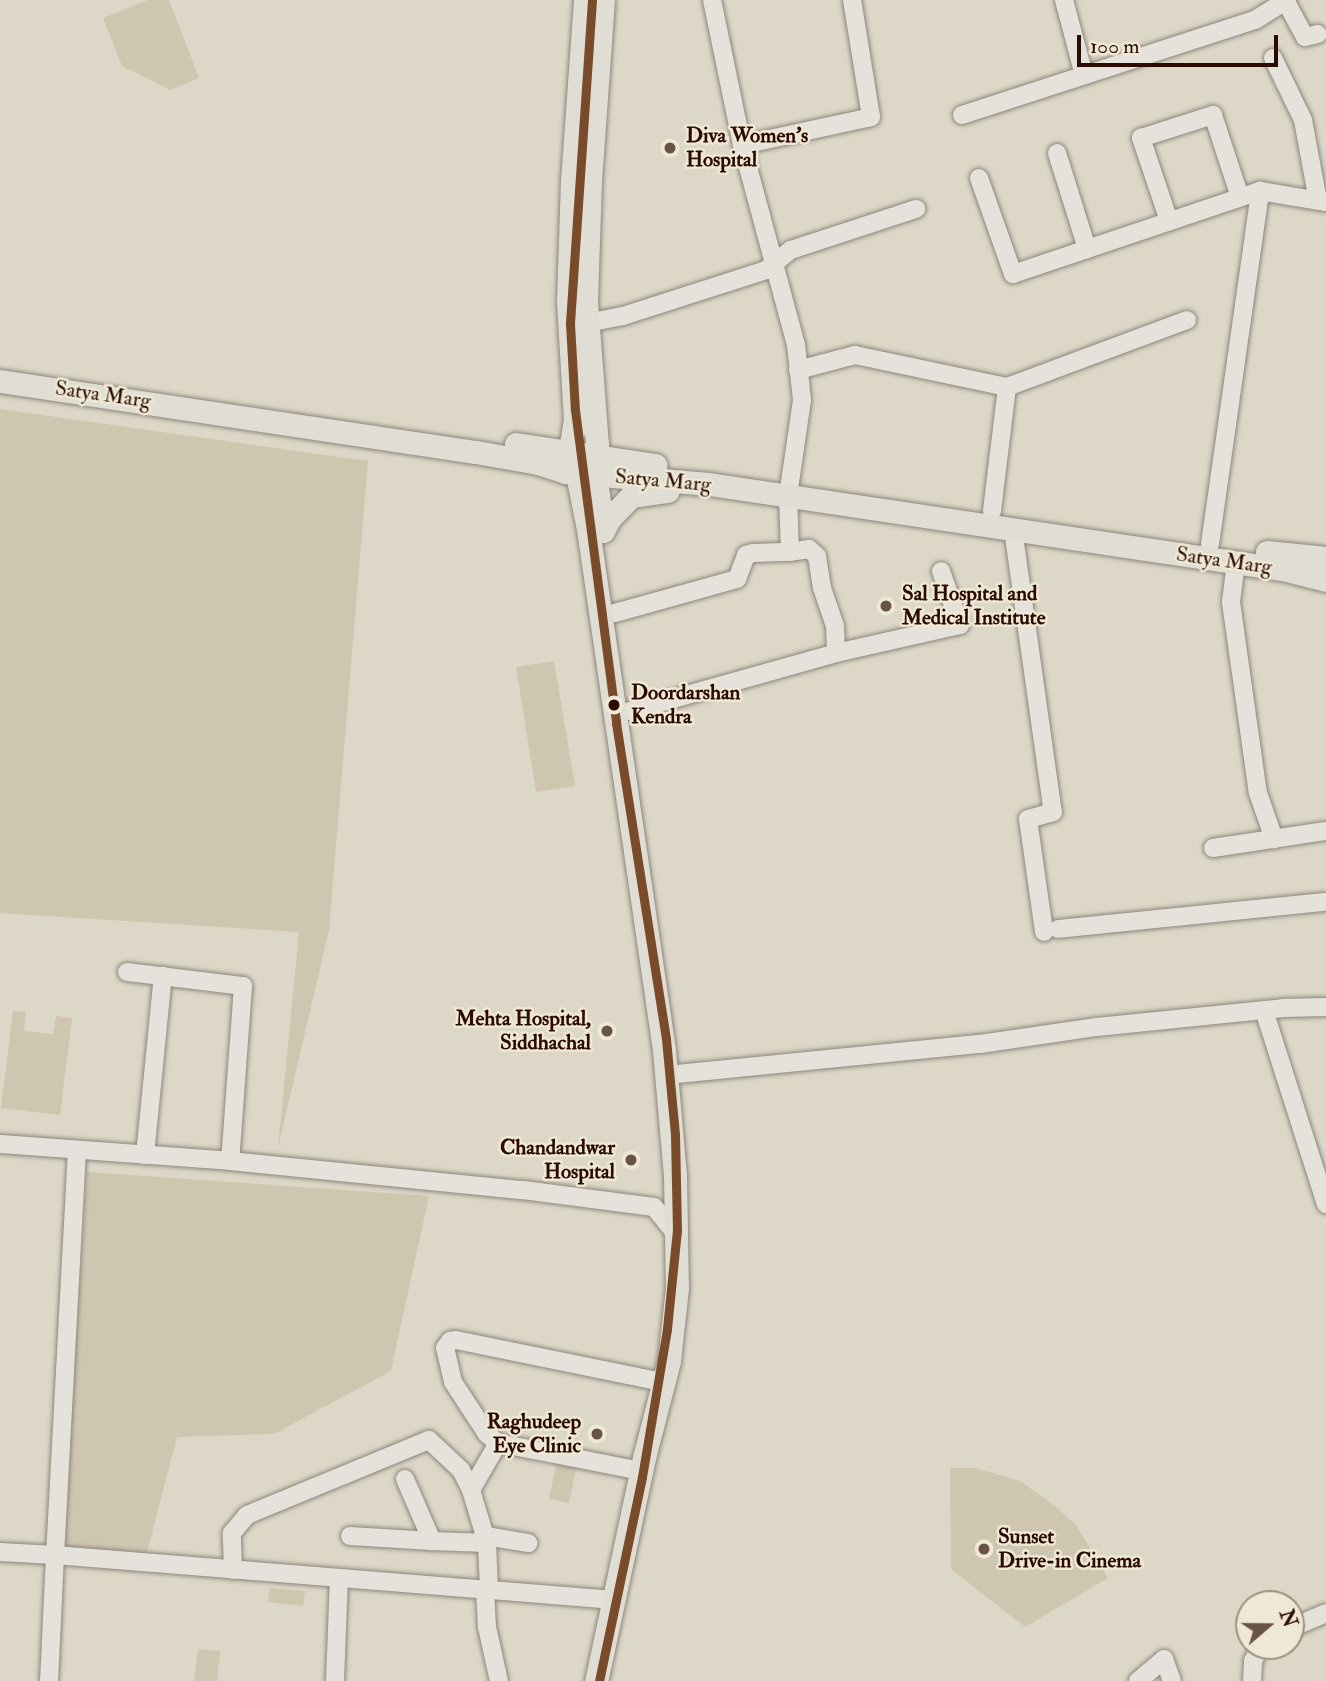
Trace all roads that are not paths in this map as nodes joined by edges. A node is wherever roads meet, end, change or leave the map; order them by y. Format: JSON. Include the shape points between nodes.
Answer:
{"nodes":[{"id":1,"x":585,"y":0,"type":"edge"},
{"id":2,"x":603,"y":0,"type":"edge"},
{"id":3,"x":712,"y":0,"type":"edge"},
{"id":4,"x":852,"y":0,"type":"edge"},
{"id":5,"x":1064,"y":0,"type":"edge"},
{"id":6,"x":1286,"y":0,"type":"edge"},
{"id":7,"x":1318,"y":34,"type":"dead end"},
{"id":8,"x":1273,"y":58,"type":"dead end"},
{"id":9,"x":1084,"y":75,"type":"junction"},
{"id":10,"x":962,"y":115,"type":"dead end"},
{"id":11,"x":742,"y":145,"type":"junction"},
{"id":12,"x":1057,"y":153,"type":"dead end"},
{"id":13,"x":979,"y":178,"type":"dead end"},
{"id":14,"x":1259,"y":191,"type":"junction"},
{"id":15,"x":1240,"y":197,"type":"junction"},
{"id":16,"x":1322,"y":202,"type":"edge"},
{"id":17,"x":916,"y":209,"type":"dead end"},
{"id":18,"x":1169,"y":221,"type":"junction"},
{"id":19,"x":1087,"y":249,"type":"junction"},
{"id":20,"x":774,"y":264,"type":"junction"},
{"id":21,"x":1187,"y":320,"type":"dead end"},
{"id":22,"x":587,"y":323,"type":"junction"},
{"id":23,"x":0,"y":368,"type":"edge"},
{"id":24,"x":798,"y":370,"type":"junction"},
{"id":25,"x":0,"y":382,"type":"edge"},
{"id":26,"x":1007,"y":387,"type":"junction"},
{"id":27,"x":585,"y":464,"type":"junction"},
{"id":28,"x":709,"y":484,"type":"junction"},
{"id":29,"x":789,"y":488,"type":"junction"},
{"id":30,"x":992,"y":511,"type":"junction"},
{"id":31,"x":1013,"y":529,"type":"junction"},
{"id":32,"x":603,"y":531,"type":"junction"},
{"id":33,"x":1210,"y":544,"type":"junction"},
{"id":34,"x":790,"y":552,"type":"junction"},
{"id":35,"x":1326,"y":558,"type":"edge"},
{"id":36,"x":1236,"y":562,"type":"junction"},
{"id":37,"x":941,"y":571,"type":"dead end"},
{"id":38,"x":1326,"y":580,"type":"edge"},
{"id":39,"x":615,"y":613,"type":"junction"},
{"id":40,"x":836,"y":653,"type":"junction"},
{"id":41,"x":630,"y":711,"type":"junction"},
{"id":42,"x":1326,"y":831,"type":"edge"},
{"id":43,"x":1275,"y":839,"type":"junction"},
{"id":44,"x":1213,"y":848,"type":"dead end"},
{"id":45,"x":1326,"y":902,"type":"edge"},
{"id":46,"x":127,"y":972,"type":"dead end"},
{"id":47,"x":163,"y":976,"type":"junction"},
{"id":48,"x":1326,"y":1007,"type":"edge"},
{"id":49,"x":1264,"y":1010,"type":"junction"},
{"id":50,"x":674,"y":1074,"type":"junction"},
{"id":51,"x":0,"y":1144,"type":"edge"},
{"id":52,"x":77,"y":1150,"type":"junction"},
{"id":53,"x":145,"y":1155,"type":"junction"},
{"id":54,"x":230,"y":1161,"type":"junction"},
{"id":55,"x":1326,"y":1204,"type":"edge"},
{"id":56,"x":675,"y":1233,"type":"junction"},
{"id":57,"x":663,"y":1382,"type":"junction"},
{"id":58,"x":498,"y":1443,"type":"junction"},
{"id":59,"x":641,"y":1471,"type":"junction"},
{"id":60,"x":405,"y":1479,"type":"dead end"},
{"id":61,"x":471,"y":1490,"type":"junction"},
{"id":62,"x":349,"y":1536,"type":"dead end"},
{"id":63,"x":486,"y":1539,"type":"junction"},
{"id":64,"x":432,"y":1541,"type":"junction"},
{"id":65,"x":528,"y":1542,"type":"dead end"},
{"id":66,"x":0,"y":1552,"type":"edge"},
{"id":67,"x":55,"y":1555,"type":"junction"},
{"id":68,"x":233,"y":1570,"type":"junction"},
{"id":69,"x":339,"y":1579,"type":"junction"},
{"id":70,"x":487,"y":1589,"type":"junction"},
{"id":71,"x":614,"y":1601,"type":"junction"},
{"id":72,"x":1326,"y":1612,"type":"edge"},
{"id":73,"x":1305,"y":1622,"type":"edge"},
{"id":74,"x":1254,"y":1660,"type":"edge"},
{"id":75,"x":49,"y":1681,"type":"edge"},
{"id":76,"x":335,"y":1681,"type":"edge"},
{"id":77,"x":499,"y":1681,"type":"edge"},
{"id":78,"x":596,"y":1681,"type":"edge"},
{"id":79,"x":611,"y":1681,"type":"edge"},
{"id":80,"x":1138,"y":1681,"type":"edge"},
{"id":81,"x":1172,"y":1681,"type":"edge"},
{"id":82,"x":1252,"y":1681,"type":"edge"}],
"edges":[{"from":1,"to":27,"type":"main road","via":[[569,289],[575,419]]},
{"from":2,"to":22,"type":"main road","via":[[590,180]]},
{"from":3,"to":11,"type":"street"},
{"from":4,"to":11,"type":"street","via":[[871,117]]},
{"from":5,"to":9,"type":"street"},
{"from":6,"to":7,"type":"street","via":[[1305,37]]},
{"from":6,"to":9,"type":"street","via":[[1255,20]]},
{"from":8,"to":16,"type":"street","via":[[1303,121]]},
{"from":9,"to":10,"type":"street"},
{"from":11,"to":20,"type":"street"},
{"from":12,"to":19,"type":"street"},
{"from":13,"to":19,"type":"street","via":[[1013,274]]},
{"from":14,"to":15,"type":"street"},
{"from":14,"to":16,"type":"street"},
{"from":14,"to":33,"type":"street"},
{"from":15,"to":18,"type":"street"},
{"from":15,"to":18,"type":"street","via":[[1213,115],[1141,138]]},
{"from":17,"to":20,"type":"street","via":[[791,250]]},
{"from":18,"to":19,"type":"street"},
{"from":20,"to":22,"type":"street","via":[[623,316]]},
{"from":20,"to":24,"type":"street","via":[[796,345]]},
{"from":21,"to":26,"type":"street"},
{"from":22,"to":27,"type":"main road"},
{"from":23,"to":27,"type":"main road","name":"Satya Marg"},
{"from":24,"to":26,"type":"street","via":[[855,355]]},
{"from":24,"to":29,"type":"street","via":[[802,400]]},
{"from":25,"to":27,"type":"main road","name":"Satya Marg"},
{"from":26,"to":30,"type":"street"},
{"from":27,"to":28,"type":"main road","name":"Satya Marg"},
{"from":27,"to":29,"type":"main road","name":"Satya Marg"},
{"from":27,"to":32,"type":"main road"},
{"from":27,"to":50,"type":"main road","via":[[590,543]]},
{"from":28,"to":29,"type":"main road","name":"Satya Marg"},
{"from":28,"to":32,"type":"main road","via":[[631,496]]},
{"from":29,"to":30,"type":"main road","name":"Satya Marg"},
{"from":29,"to":31,"type":"main road","name":"Satya Marg"},
{"from":29,"to":34,"type":"street"},
{"from":30,"to":33,"type":"main road","name":"Satya Marg"},
{"from":31,"to":36,"type":"main road","name":"Satya Marg"},
{"from":31,"to":45,"type":"street","via":[[1053,813],[1028,819],[1051,931]]},
{"from":32,"to":39,"type":"main road"},
{"from":33,"to":35,"type":"main road","name":"Satya Marg"},
{"from":34,"to":39,"type":"street","via":[[746,555],[737,579]]},
{"from":34,"to":40,"type":"street","via":[[809,550],[817,556],[823,594],[835,626]]},
{"from":36,"to":38,"type":"main road","name":"Satya Marg"},
{"from":36,"to":43,"type":"street","via":[[1231,602],[1258,793]]},
{"from":37,"to":40,"type":"street","via":[[960,625]]},
{"from":39,"to":41,"type":"main road"},
{"from":40,"to":41,"type":"street"},
{"from":41,"to":50,"type":"main road"},
{"from":42,"to":43,"type":"street"},
{"from":43,"to":44,"type":"street"},
{"from":46,"to":47,"type":"street"},
{"from":47,"to":53,"type":"street"},
{"from":47,"to":54,"type":"street","via":[[243,986]]},
{"from":48,"to":49,"type":"street"},
{"from":49,"to":50,"type":"street"},
{"from":49,"to":55,"type":"street"},
{"from":50,"to":56,"type":"main road"},
{"from":50,"to":79,"type":"main road","via":[[689,1175],[691,1289],[683,1364]]},
{"from":51,"to":52,"type":"street"},
{"from":52,"to":53,"type":"street"},
{"from":52,"to":67,"type":"street"},
{"from":53,"to":54,"type":"street"},
{"from":54,"to":56,"type":"street","via":[[654,1208]]},
{"from":56,"to":57,"type":"main road","via":[[677,1288]]},
{"from":57,"to":58,"type":"street","via":[[450,1341],[445,1349],[453,1382],[487,1434]]},
{"from":57,"to":59,"type":"main road"},
{"from":58,"to":59,"type":"street"},
{"from":58,"to":61,"type":"street"},
{"from":59,"to":71,"type":"main road"},
{"from":60,"to":64,"type":"street"},
{"from":61,"to":63,"type":"street"},
{"from":61,"to":68,"type":"street","via":[[461,1470],[427,1440],[242,1518],[232,1533]]},
{"from":62,"to":64,"type":"street"},
{"from":63,"to":64,"type":"street"},
{"from":63,"to":65,"type":"street"},
{"from":63,"to":70,"type":"street"},
{"from":66,"to":67,"type":"street"},
{"from":67,"to":68,"type":"street"},
{"from":67,"to":75,"type":"street"},
{"from":68,"to":69,"type":"street"},
{"from":69,"to":70,"type":"street"},
{"from":69,"to":76,"type":"street"},
{"from":70,"to":71,"type":"street"},
{"from":70,"to":77,"type":"street","via":[[487,1627]]},
{"from":71,"to":78,"type":"main road"},
{"from":72,"to":73,"type":"street"},
{"from":74,"to":82,"type":"street"},
{"from":80,"to":81,"type":"street","via":[[1164,1659]]}]}
